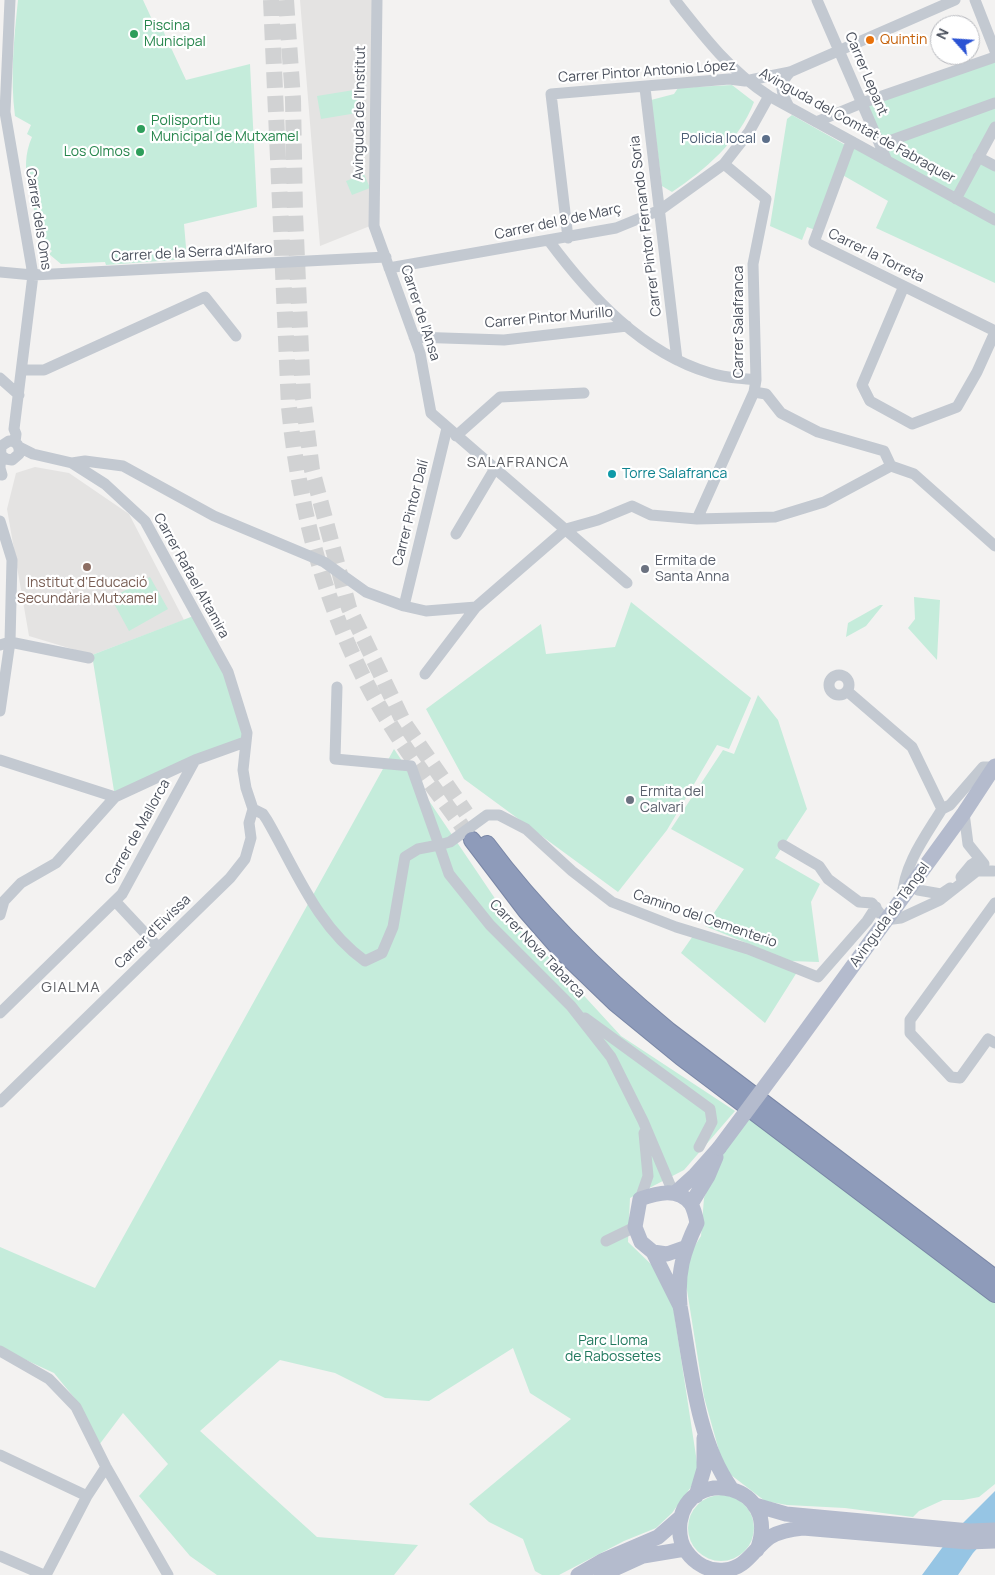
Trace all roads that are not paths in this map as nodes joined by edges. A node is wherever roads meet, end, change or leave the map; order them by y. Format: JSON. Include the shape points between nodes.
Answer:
{"nodes":[{"id":1,"x":10,"y":0,"type":"edge"},
{"id":2,"x":377,"y":0,"type":"edge"},
{"id":3,"x":675,"y":0,"type":"edge"},
{"id":4,"x":817,"y":0,"type":"edge"},
{"id":5,"x":955,"y":0,"type":"edge"},
{"id":6,"x":975,"y":0,"type":"edge"},
{"id":7,"x":840,"y":50,"type":"junction"},
{"id":8,"x":995,"y":50,"type":"edge"},
{"id":9,"x":995,"y":57,"type":"edge"},
{"id":10,"x":790,"y":72,"type":"junction"},
{"id":11,"x":3,"y":81,"type":"edge"},
{"id":12,"x":745,"y":81,"type":"junction"},
{"id":13,"x":645,"y":88,"type":"junction"},
{"id":14,"x":769,"y":96,"type":"junction"},
{"id":15,"x":862,"y":103,"type":"junction"},
{"id":16,"x":995,"y":103,"type":"edge"},
{"id":17,"x":789,"y":107,"type":"junction"},
{"id":18,"x":816,"y":122,"type":"junction"},
{"id":19,"x":995,"y":127,"type":"edge"},
{"id":20,"x":853,"y":142,"type":"junction"},
{"id":21,"x":881,"y":144,"type":"junction"},
{"id":22,"x":978,"y":157,"type":"junction"},
{"id":23,"x":887,"y":161,"type":"junction"},
{"id":24,"x":724,"y":164,"type":"junction"},
{"id":25,"x":995,"y":166,"type":"edge"},
{"id":26,"x":956,"y":199,"type":"junction"},
{"id":27,"x":660,"y":210,"type":"junction"},
{"id":28,"x":995,"y":220,"type":"edge"},
{"id":29,"x":374,"y":226,"type":"joint"},
{"id":30,"x":568,"y":238,"type":"junction"},
{"id":31,"x":550,"y":241,"type":"junction"},
{"id":32,"x":388,"y":262,"type":"junction"},
{"id":33,"x":0,"y":272,"type":"edge"},
{"id":34,"x":32,"y":275,"type":"junction"},
{"id":35,"x":904,"y":286,"type":"junction"},
{"id":36,"x":627,"y":326,"type":"junction"},
{"id":37,"x":995,"y":331,"type":"edge"},
{"id":38,"x":236,"y":336,"type":"dead end"},
{"id":39,"x":414,"y":337,"type":"junction"},
{"id":40,"x":677,"y":360,"type":"junction"},
{"id":41,"x":22,"y":370,"type":"junction"},
{"id":42,"x":0,"y":378,"type":"edge"},
{"id":43,"x":755,"y":386,"type":"junction"},
{"id":44,"x":584,"y":393,"type":"dead end"},
{"id":45,"x":19,"y":395,"type":"junction"},
{"id":46,"x":452,"y":432,"type":"junction"},
{"id":47,"x":9,"y":449,"type":"edge"},
{"id":48,"x":72,"y":463,"type":"junction"},
{"id":49,"x":891,"y":466,"type":"junction"},
{"id":50,"x":494,"y":470,"type":"junction"},
{"id":51,"x":1,"y":479,"type":"edge"},
{"id":52,"x":697,"y":519,"type":"junction"},
{"id":53,"x":0,"y":521,"type":"edge"},
{"id":54,"x":566,"y":529,"type":"junction"},
{"id":55,"x":456,"y":534,"type":"dead end"},
{"id":56,"x":995,"y":546,"type":"edge"},
{"id":57,"x":6,"y":580,"type":"edge"},
{"id":58,"x":627,"y":583,"type":"dead end"},
{"id":59,"x":404,"y":606,"type":"junction"},
{"id":60,"x":476,"y":606,"type":"junction"},
{"id":61,"x":5,"y":643,"type":"edge"},
{"id":62,"x":89,"y":658,"type":"dead end"},
{"id":63,"x":425,"y":674,"type":"dead end"},
{"id":64,"x":337,"y":688,"type":"dead end"},
{"id":65,"x":848,"y":691,"type":"dead end"},
{"id":66,"x":0,"y":711,"type":"edge"},
{"id":67,"x":245,"y":742,"type":"junction"},
{"id":68,"x":0,"y":760,"type":"edge"},
{"id":69,"x":195,"y":760,"type":"junction"},
{"id":70,"x":995,"y":767,"type":"edge"},
{"id":71,"x":115,"y":797,"type":"junction"},
{"id":72,"x":253,"y":808,"type":"junction"},
{"id":73,"x":942,"y":808,"type":"junction"},
{"id":74,"x":964,"y":814,"type":"junction"},
{"id":75,"x":783,"y":845,"type":"dead end"},
{"id":76,"x":439,"y":846,"type":"junction"},
{"id":77,"x":979,"y":860,"type":"junction"},
{"id":78,"x":994,"y":872,"type":"edge"},
{"id":79,"x":916,"y":886,"type":"junction"},
{"id":80,"x":901,"y":900,"type":"junction"},
{"id":81,"x":115,"y":901,"type":"junction"},
{"id":82,"x":995,"y":903,"type":"edge"},
{"id":83,"x":874,"y":905,"type":"junction"},
{"id":84,"x":918,"y":911,"type":"junction"},
{"id":85,"x":0,"y":915,"type":"edge"},
{"id":86,"x":885,"y":920,"type":"junction"},
{"id":87,"x":158,"y":947,"type":"junction"},
{"id":88,"x":1,"y":1007,"type":"edge"},
{"id":89,"x":574,"y":1009,"type":"junction"},
{"id":90,"x":995,"y":1043,"type":"edge"},
{"id":91,"x":0,"y":1102,"type":"edge"},
{"id":92,"x":643,"y":1121,"type":"junction"},
{"id":93,"x":699,"y":1147,"type":"dead end"},
{"id":94,"x":719,"y":1148,"type":"junction"},
{"id":95,"x":674,"y":1192,"type":"junction"},
{"id":96,"x":640,"y":1199,"type":"junction"},
{"id":97,"x":691,"y":1204,"type":"junction"},
{"id":98,"x":634,"y":1227,"type":"junction"},
{"id":99,"x":606,"y":1241,"type":"dead end"},
{"id":100,"x":684,"y":1248,"type":"junction"},
{"id":101,"x":653,"y":1252,"type":"junction"},
{"id":102,"x":995,"y":1278,"type":"edge"},
{"id":103,"x":995,"y":1294,"type":"edge"},
{"id":104,"x":680,"y":1306,"type":"junction"},
{"id":105,"x":0,"y":1351,"type":"edge"},
{"id":106,"x":704,"y":1432,"type":"junction"},
{"id":107,"x":0,"y":1455,"type":"edge"},
{"id":108,"x":106,"y":1467,"type":"junction"},
{"id":109,"x":731,"y":1488,"type":"junction"},
{"id":110,"x":87,"y":1496,"type":"junction"},
{"id":111,"x":696,"y":1496,"type":"junction"},
{"id":112,"x":755,"y":1505,"type":"junction"},
{"id":113,"x":681,"y":1517,"type":"junction"},
{"id":114,"x":936,"y":1533,"type":"junction"},
{"id":115,"x":992,"y":1538,"type":"edge"},
{"id":116,"x":684,"y":1549,"type":"junction"},
{"id":117,"x":757,"y":1550,"type":"junction"},
{"id":118,"x":0,"y":1556,"type":"edge"},
{"id":119,"x":19,"y":1570,"type":"edge"},
{"id":120,"x":45,"y":1575,"type":"edge"},
{"id":121,"x":168,"y":1575,"type":"edge"},
{"id":122,"x":578,"y":1575,"type":"edge"},
{"id":123,"x":601,"y":1575,"type":"edge"}],
"edges":[{"from":1,"to":11,"type":"street","name":"Carrer dels Oms"},
{"from":2,"to":29,"type":"street","name":"Avinguda de l'Institut"},
{"from":3,"to":12,"type":"street","name":"Avinguda del Comtat de Fabraquer","via":[[718,54]]},
{"from":4,"to":7,"type":"street","name":"Carrer Lepant"},
{"from":5,"to":7,"type":"street","name":"Carrer Pintor Antonio López"},
{"from":6,"to":8,"type":"street"},
{"from":7,"to":10,"type":"street","name":"Carrer Pintor Antonio López"},
{"from":7,"to":15,"type":"street","name":"Carrer Lepant"},
{"from":9,"to":15,"type":"street"},
{"from":10,"to":12,"type":"street","name":"Carrer Pintor Antonio López"},
{"from":10,"to":17,"type":"street","via":[[783,80],[781,90]]},
{"from":11,"to":34,"type":"street","name":"Carrer dels Oms","via":[[5,112]]},
{"from":12,"to":13,"type":"street","name":"Carrer Pintor Antonio López","via":[[729,79]]},
{"from":12,"to":14,"type":"street","name":"Avinguda del Comtat de Fabraquer"},
{"from":13,"to":27,"type":"street","name":"Carrer Pintor Fernando Soria"},
{"from":13,"to":30,"type":"street","name":"Carrer Pintor Antonio López","via":[[552,94]]},
{"from":14,"to":17,"type":"street","name":"Avinguda del Comtat de Fabraquer"},
{"from":14,"to":24,"type":"street","name":"Carrer del 8 de Març","via":[[749,132]]},
{"from":15,"to":18,"type":"street"},
{"from":15,"to":21,"type":"street","name":"Carrer Lepant"},
{"from":16,"to":21,"type":"street"},
{"from":17,"to":18,"type":"street","name":"Avinguda del Comtat de Fabraquer"},
{"from":18,"to":20,"type":"street","name":"Avinguda del Comtat de Fabraquer"},
{"from":19,"to":22,"type":"street"},
{"from":20,"to":23,"type":"street","name":"Avinguda del Comtat de Fabraquer"},
{"from":20,"to":35,"type":"street","name":"Carrer la Torreta","via":[[814,242]]},
{"from":21,"to":23,"type":"street","name":"Carrer Lepant"},
{"from":22,"to":25,"type":"street"},
{"from":22,"to":26,"type":"street"},
{"from":23,"to":26,"type":"street","name":"Avinguda del Comtat de Fabraquer"},
{"from":24,"to":27,"type":"street","name":"Carrer del 8 de Març"},
{"from":24,"to":43,"type":"street","name":"Carrer Salafranca","via":[[766,199],[753,264]]},
{"from":26,"to":28,"type":"street","name":"Avinguda del Comtat de Fabraquer"},
{"from":27,"to":30,"type":"street","name":"Carrer del 8 de Març","via":[[616,228]]},
{"from":27,"to":40,"type":"street","name":"Carrer Pintor Fernando Soria"},
{"from":29,"to":32,"type":"street","name":"Carrer de l'Ansa"},
{"from":30,"to":31,"type":"street","name":"Carrer del 8 de Març"},
{"from":31,"to":32,"type":"street","name":"Carrer del 8 de Març"},
{"from":31,"to":36,"type":"street","via":[[576,277]]},
{"from":32,"to":34,"type":"street","name":"Carrer de la Serra d'Alfaro"},
{"from":32,"to":39,"type":"street","name":"Carrer de l'Ansa"},
{"from":33,"to":34,"type":"street","name":"Carrer de la Serra d'Alfaro"},
{"from":34,"to":41,"type":"street","name":"Carrer dels Oms"},
{"from":35,"to":37,"type":"street","name":"Carrer la Torreta"},
{"from":35,"to":37,"type":"street","via":[[862,385],[870,401],[912,424],[957,407]]},
{"from":36,"to":39,"type":"street","name":"Carrer Pintor Murillo","via":[[504,340]]},
{"from":36,"to":40,"type":"street","via":[[656,349]]},
{"from":38,"to":41,"type":"street","via":[[205,297],[44,370]]},
{"from":39,"to":46,"type":"street","name":"Carrer de l'Ansa","via":[[420,353],[430,413]]},
{"from":40,"to":43,"type":"street","via":[[711,374]]},
{"from":41,"to":45,"type":"street","name":"Carrer dels Oms"},
{"from":42,"to":45,"type":"street"},
{"from":43,"to":49,"type":"street","via":[[781,413],[818,432],[884,451]]},
{"from":43,"to":52,"type":"street","name":"Carrer Salafranca"},
{"from":44,"to":46,"type":"street","via":[[500,397]]},
{"from":45,"to":47,"type":"street","name":"Carrer dels Oms"},
{"from":46,"to":50,"type":"street","name":"Carrer de l'Ansa"},
{"from":46,"to":59,"type":"street","name":"Carrer Pintor Dalí"},
{"from":47,"to":48,"type":"street","name":"Carrer Rafael Altamira"},
{"from":47,"to":51,"type":"street"},
{"from":48,"to":59,"type":"street","via":[[85,461],[123,466],[214,516],[324,562],[366,592]]},
{"from":48,"to":67,"type":"street","name":"Carrer Rafael Altamira","via":[[105,484],[145,521],[228,672],[247,733]]},
{"from":49,"to":52,"type":"street","via":[[824,502],[775,517]]},
{"from":49,"to":56,"type":"street","via":[[914,474]]},
{"from":50,"to":54,"type":"street","name":"Carrer de l'Ansa"},
{"from":50,"to":55,"type":"street"},
{"from":52,"to":54,"type":"street","via":[[651,515],[632,506]]},
{"from":53,"to":57,"type":"street","via":[[12,560]]},
{"from":54,"to":58,"type":"street","name":"Carrer de l'Ansa"},
{"from":54,"to":60,"type":"street"},
{"from":57,"to":61,"type":"street"},
{"from":59,"to":60,"type":"street","via":[[426,611]]},
{"from":60,"to":63,"type":"street"},
{"from":61,"to":62,"type":"street"},
{"from":61,"to":66,"type":"street"},
{"from":64,"to":76,"type":"street","name":"Carrer Nova Tabarca","via":[[335,759],[411,766]]},
{"from":65,"to":73,"type":"street","via":[[912,747]]},
{"from":67,"to":69,"type":"street"},
{"from":67,"to":72,"type":"street","via":[[244,778]]},
{"from":68,"to":71,"type":"street"},
{"from":69,"to":71,"type":"street"},
{"from":69,"to":81,"type":"street","name":"Carrer de Mallorca","via":[[122,894]]},
{"from":70,"to":73,"type":"street","via":[[983,767],[950,805]]},
{"from":70,"to":74,"type":"main road","name":"Avinguda de Tàngel"},
{"from":71,"to":85,"type":"street","via":[[56,863],[21,883],[4,901]]},
{"from":72,"to":76,"type":"street","via":[[267,820],[302,886],[332,931],[365,961],[382,953],[393,927],[405,857],[418,849]]},
{"from":72,"to":87,"type":"street","name":"Carrer d'Eivissa","via":[[249,823],[251,838],[245,860]]},
{"from":73,"to":80,"type":"street","via":[[910,862]]},
{"from":74,"to":77,"type":"street","via":[[968,844]]},
{"from":74,"to":79,"type":"main road","name":"Avinguda de Tàngel"},
{"from":75,"to":83,"type":"street","via":[[819,866],[828,879],[859,902]]},
{"from":76,"to":83,"type":"street","name":"Camino del Cementerio","via":[[450,842],[487,815],[499,815],[526,829],[612,902],[676,928],[748,949],[818,977],[867,921]]},
{"from":76,"to":89,"type":"street","name":"Carrer Nova Tabarca","via":[[449,874],[490,925]]},
{"from":77,"to":78,"type":"street"},
{"from":77,"to":79,"type":"street","via":[[941,894]]},
{"from":78,"to":84,"type":"street","via":[[977,871],[954,890]]},
{"from":79,"to":80,"type":"main road","name":"Avinguda de Tàngel"},
{"from":79,"to":84,"type":"street","via":[[921,902]]},
{"from":80,"to":83,"type":"street"},
{"from":80,"to":86,"type":"main road","name":"Avinguda de Tàngel"},
{"from":81,"to":87,"type":"street"},
{"from":81,"to":88,"type":"street","name":"Carrer de Mallorca"},
{"from":82,"to":90,"type":"street","via":[[910,1020],[910,1033],[951,1077],[960,1078],[988,1039]]},
{"from":83,"to":86,"type":"street"},
{"from":84,"to":86,"type":"street"},
{"from":86,"to":94,"type":"main road","name":"Avinguda de Tàngel","bridge":true},
{"from":87,"to":91,"type":"street","name":"Carrer d'Eivissa"},
{"from":89,"to":92,"type":"street","name":"Carrer Nova Tabarca","via":[[611,1057]]},
{"from":89,"to":93,"type":"street","via":[[710,1109],[712,1122]]},
{"from":92,"to":95,"type":"street","name":"Carrer Nova Tabarca"},
{"from":92,"to":96,"type":"street","via":[[648,1176]]},
{"from":94,"to":95,"type":"main road","via":[[695,1175]]},
{"from":94,"to":97,"type":"main road","via":[[708,1176]]},
{"from":95,"to":96,"type":"main road"},
{"from":95,"to":97,"type":"main road"},
{"from":96,"to":98,"type":"main road"},
{"from":97,"to":100,"type":"main road","via":[[697,1223]]},
{"from":98,"to":99,"type":"street"},
{"from":98,"to":101,"type":"main road","via":[[641,1242]]},
{"from":100,"to":101,"type":"main road","via":[[667,1254]]},
{"from":100,"to":104,"type":"main road","via":[[678,1286]]},
{"from":101,"to":104,"type":"main road"},
{"from":102,"to":103,"type":"highway","via":[[627,996],[561,931],[476,837],[526,911],[568,957],[622,1008],[681,1057]]},
{"from":104,"to":106,"type":"main road"},
{"from":105,"to":108,"type":"street","via":[[49,1378],[76,1407]]},
{"from":106,"to":109,"type":"main road","via":[[717,1466]]},
{"from":106,"to":111,"type":"main road","via":[[704,1469]]},
{"from":107,"to":110,"type":"street"},
{"from":108,"to":110,"type":"street"},
{"from":108,"to":121,"type":"street"},
{"from":109,"to":111,"type":"main road","via":[[719,1487]]},
{"from":109,"to":112,"type":"main road"},
{"from":110,"to":120,"type":"street"},
{"from":111,"to":113,"type":"main road"},
{"from":112,"to":114,"type":"main road","via":[[786,1514]]},
{"from":112,"to":117,"type":"main road","via":[[762,1527]]},
{"from":113,"to":116,"type":"main road","via":[[679,1528]]},
{"from":113,"to":122,"type":"main road","via":[[658,1537]]},
{"from":114,"to":115,"type":"main road"},
{"from":114,"to":117,"type":"main road","via":[[803,1528],[771,1536]]},
{"from":116,"to":117,"type":"main road","via":[[702,1566],[720,1570],[739,1567]]},
{"from":116,"to":123,"type":"main road","via":[[644,1556]]},
{"from":118,"to":119,"type":"street"},
{"from":119,"to":120,"type":"street"}]}
